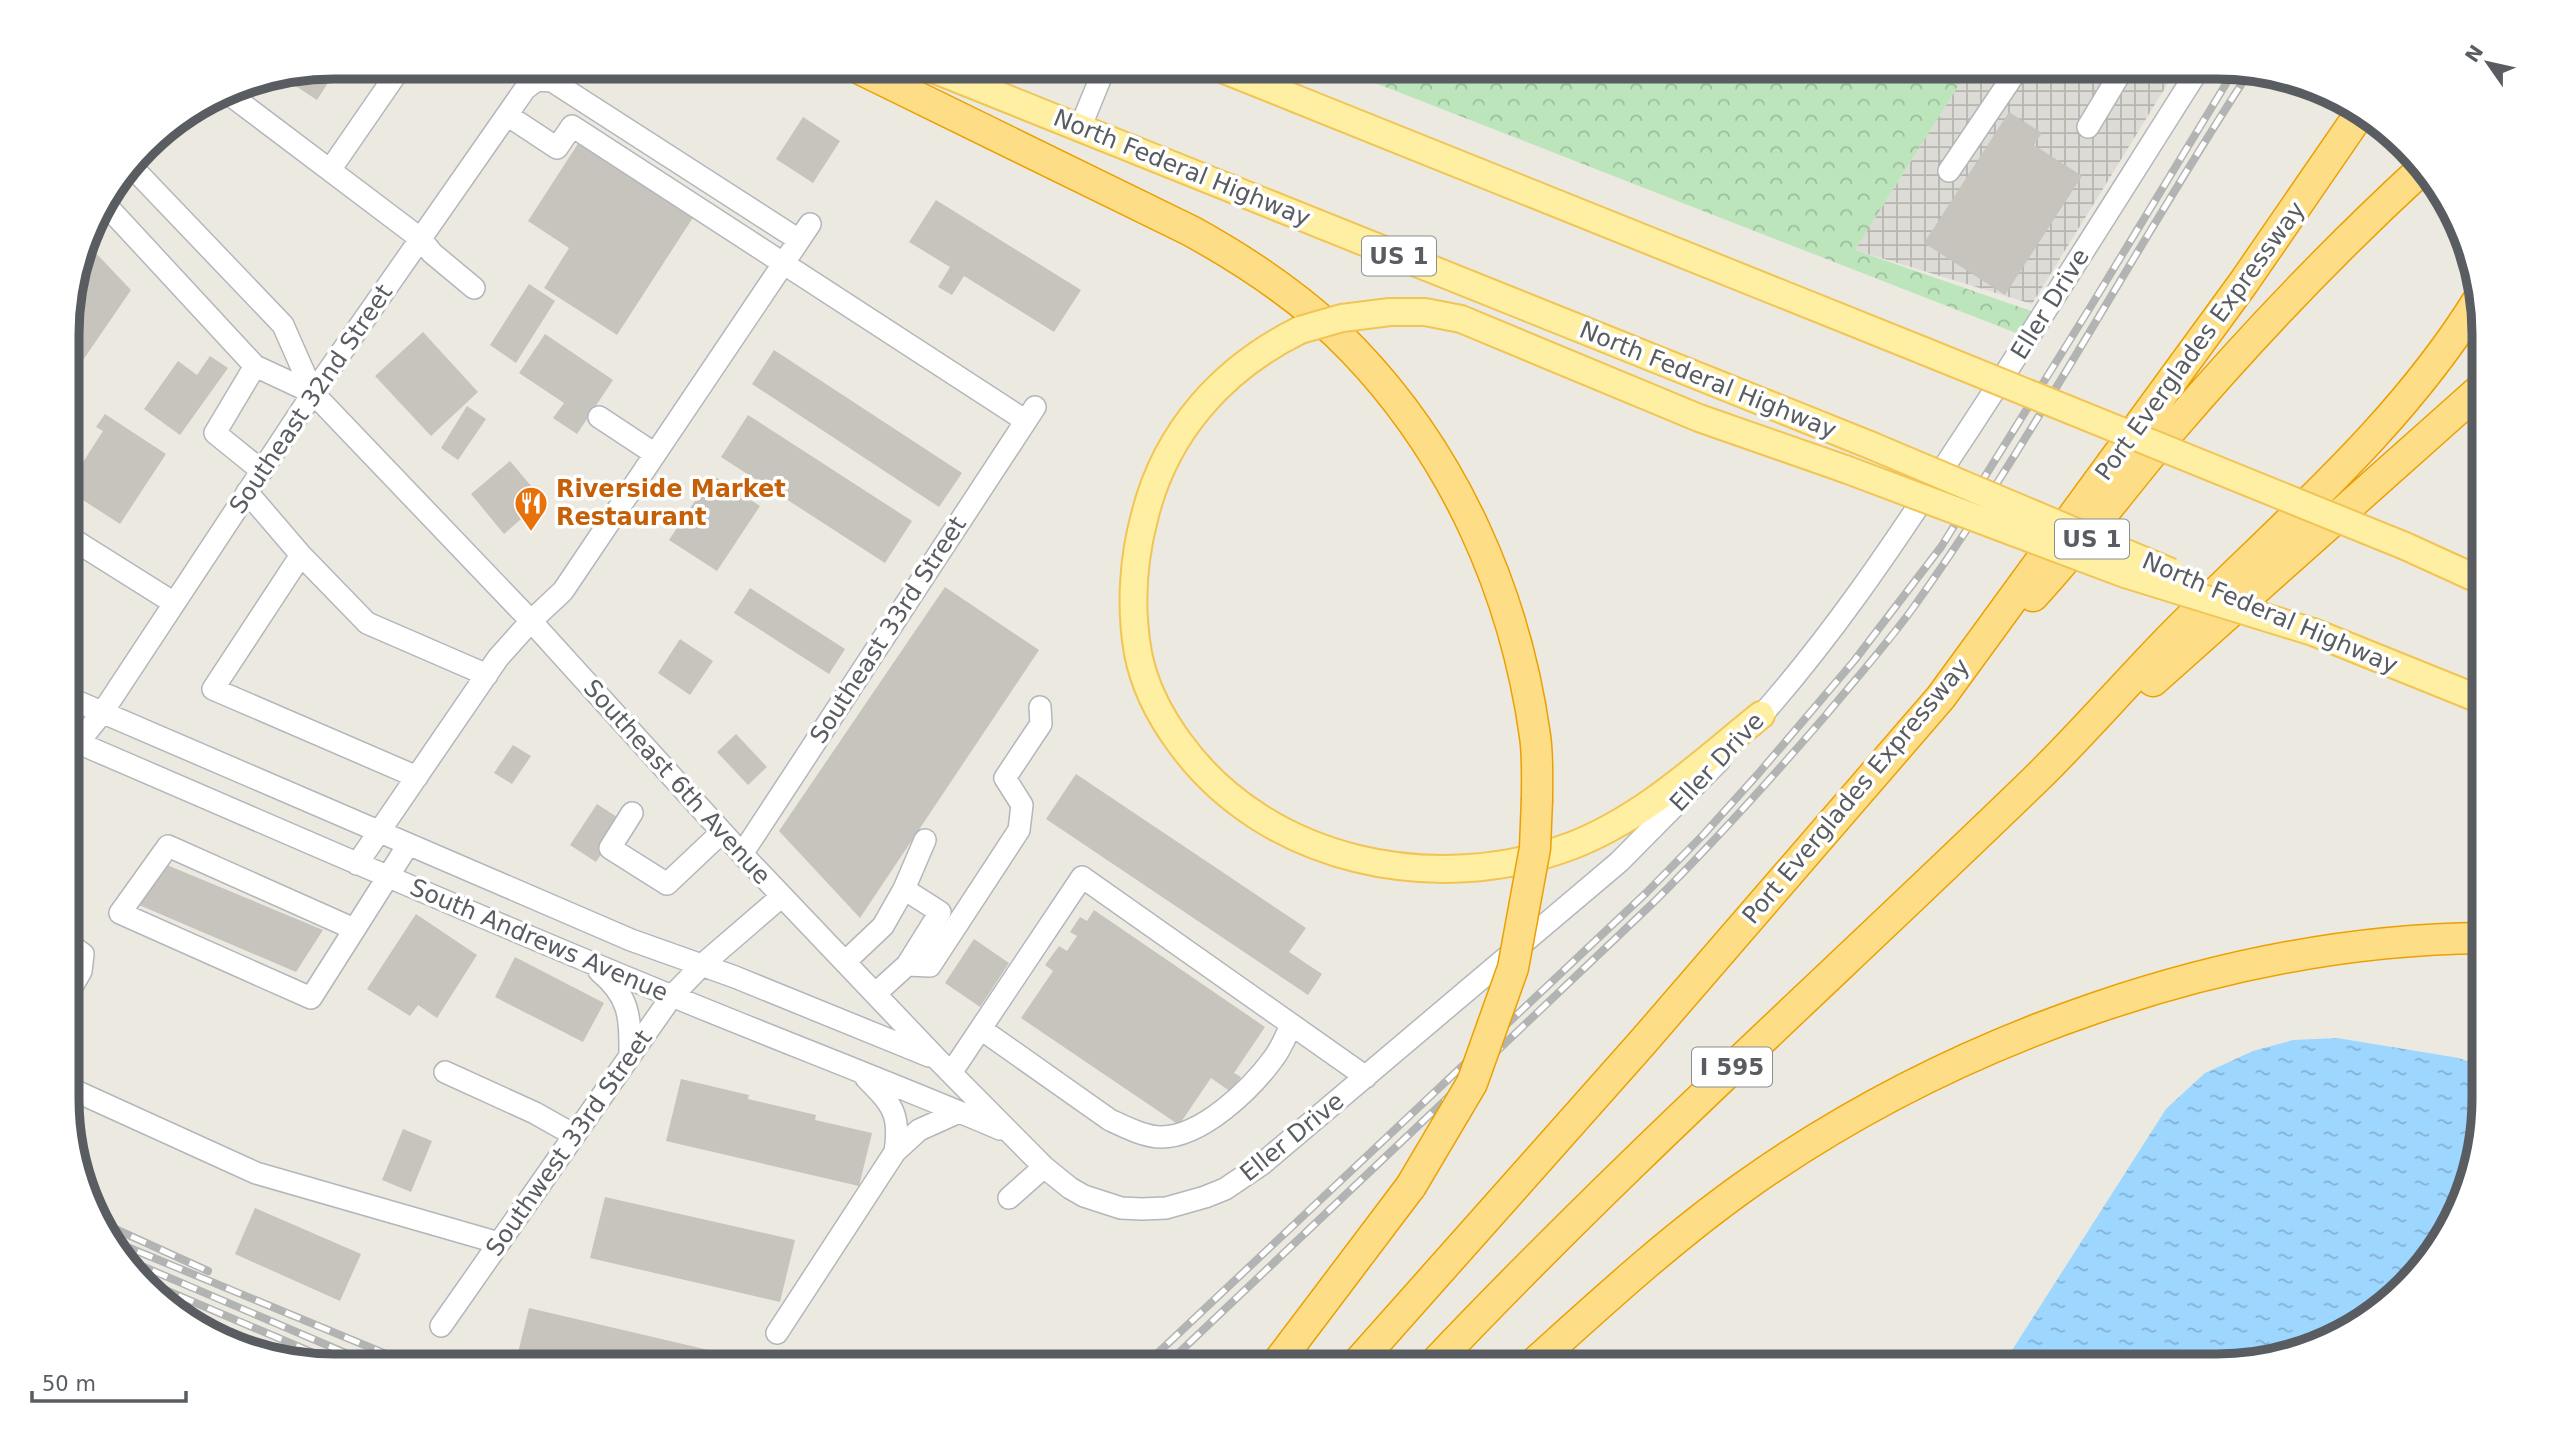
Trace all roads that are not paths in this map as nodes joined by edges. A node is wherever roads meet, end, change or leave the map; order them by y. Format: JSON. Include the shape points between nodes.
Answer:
{"nodes":[{"id":1,"x":392,"y":79,"type":"edge"},
{"id":2,"x":882,"y":79,"type":"edge"},
{"id":3,"x":960,"y":79,"type":"edge"},
{"id":4,"x":1100,"y":79,"type":"edge"},
{"id":5,"x":1249,"y":79,"type":"edge"},
{"id":6,"x":2010,"y":79,"type":"edge"},
{"id":7,"x":2116,"y":79,"type":"edge"},
{"id":8,"x":2191,"y":79,"type":"edge"},
{"id":9,"x":235,"y":98,"type":"edge"},
{"id":10,"x":507,"y":115,"type":"junction"},
{"id":11,"x":2349,"y":115,"type":"edge"},
{"id":12,"x":2356,"y":120,"type":"edge"},
{"id":13,"x":2088,"y":127,"type":"dead end"},
{"id":14,"x":1080,"y":128,"type":"junction"},
{"id":15,"x":330,"y":170,"type":"junction"},
{"id":16,"x":1949,"y":171,"type":"dead end"},
{"id":17,"x":137,"y":172,"type":"edge"},
{"id":18,"x":2416,"y":174,"type":"edge"},
{"id":19,"x":2309,"y":188,"type":"junction"},
{"id":20,"x":111,"y":210,"type":"edge"},
{"id":21,"x":421,"y":239,"type":"junction"},
{"id":22,"x":783,"y":264,"type":"junction"},
{"id":23,"x":474,"y":288,"type":"dead end"},
{"id":24,"x":2471,"y":311,"type":"edge"},
{"id":25,"x":255,"y":366,"type":"junction"},
{"id":26,"x":313,"y":393,"type":"junction"},
{"id":27,"x":2472,"y":397,"type":"edge"},
{"id":28,"x":598,"y":417,"type":"dead end"},
{"id":29,"x":655,"y":454,"type":"junction"},
{"id":30,"x":262,"y":471,"type":"junction"},
{"id":31,"x":247,"y":492,"type":"junction"},
{"id":32,"x":79,"y":543,"type":"edge"},
{"id":33,"x":301,"y":555,"type":"junction"},
{"id":34,"x":2472,"y":577,"type":"edge"},
{"id":35,"x":174,"y":603,"type":"junction"},
{"id":36,"x":531,"y":621,"type":"junction"},
{"id":37,"x":2314,"y":632,"type":"junction"},
{"id":38,"x":487,"y":675,"type":"junction"},
{"id":39,"x":2472,"y":696,"type":"edge"},
{"id":40,"x":1941,"y":697,"type":"junction"},
{"id":41,"x":79,"y":703,"type":"edge"},
{"id":42,"x":1040,"y":707,"type":"dead end"},
{"id":43,"x":102,"y":713,"type":"junction"},
{"id":44,"x":1761,"y":715,"type":"junction"},
{"id":45,"x":79,"y":738,"type":"edge"},
{"id":46,"x":79,"y":748,"type":"edge"},
{"id":47,"x":2040,"y":775,"type":"junction"},
{"id":48,"x":417,"y":778,"type":"junction"},
{"id":49,"x":632,"y":813,"type":"dead end"},
{"id":50,"x":722,"y":832,"type":"junction"},
{"id":51,"x":379,"y":833,"type":"junction"},
{"id":52,"x":925,"y":841,"type":"dead end"},
{"id":53,"x":408,"y":845,"type":"junction"},
{"id":54,"x":742,"y":854,"type":"junction"},
{"id":55,"x":358,"y":864,"type":"junction"},
{"id":56,"x":387,"y":877,"type":"junction"},
{"id":57,"x":904,"y":889,"type":"junction"},
{"id":58,"x":782,"y":896,"type":"junction"},
{"id":59,"x":354,"y":929,"type":"junction"},
{"id":60,"x":2472,"y":939,"type":"edge"},
{"id":61,"x":79,"y":951,"type":"edge"},
{"id":62,"x":587,"y":960,"type":"junction"},
{"id":63,"x":845,"y":962,"type":"junction"},
{"id":64,"x":702,"y":965,"type":"junction"},
{"id":65,"x":907,"y":965,"type":"junction"},
{"id":66,"x":79,"y":974,"type":"edge"},
{"id":67,"x":876,"y":994,"type":"junction"},
{"id":68,"x":672,"y":996,"type":"junction"},
{"id":69,"x":1292,"y":1026,"type":"junction"},
{"id":70,"x":981,"y":1029,"type":"junction"},
{"id":71,"x":630,"y":1054,"type":"junction"},
{"id":72,"x":945,"y":1066,"type":"junction"},
{"id":73,"x":857,"y":1069,"type":"junction"},
{"id":74,"x":445,"y":1072,"type":"dead end"},
{"id":75,"x":1366,"y":1077,"type":"junction"},
{"id":76,"x":79,"y":1093,"type":"edge"},
{"id":77,"x":959,"y":1112,"type":"junction"},
{"id":78,"x":1012,"y":1134,"type":"junction"},
{"id":79,"x":574,"y":1135,"type":"junction"},
{"id":80,"x":895,"y":1152,"type":"junction"},
{"id":81,"x":1044,"y":1167,"type":"junction"},
{"id":82,"x":1010,"y":1198,"type":"dead end"},
{"id":83,"x":499,"y":1243,"type":"junction"},
{"id":84,"x":441,"y":1326,"type":"dead end"},
{"id":85,"x":777,"y":1333,"type":"dead end"},
{"id":86,"x":1284,"y":1354,"type":"edge"},
{"id":87,"x":1366,"y":1354,"type":"edge"},
{"id":88,"x":1444,"y":1354,"type":"edge"},
{"id":89,"x":1545,"y":1354,"type":"edge"}],
"edges":[{"from":1,"to":15,"type":"street"},
{"from":2,"to":86,"type":"highway","bridge":true,"via":[[1230,253],[1296,300],[1352,349],[1404,408],[1474,523],[1522,657],[1536,738],[1537,799],[1535,848],[1513,968],[1472,1083],[1411,1186]]},
{"from":3,"to":14,"type":"main road","name":"North Federal Highway","number":"US 1"},
{"from":4,"to":14,"type":"street"},
{"from":5,"to":34,"type":"main road","bridge":true},
{"from":6,"to":16,"type":"street"},
{"from":7,"to":13,"type":"street"},
{"from":8,"to":44,"type":"street","name":"Eller Drive","via":[[1907,524]]},
{"from":9,"to":15,"type":"street"},
{"from":10,"to":21,"type":"street","name":"Southeast 32nd Street"},
{"from":10,"to":22,"type":"street","via":[[557,148],[572,126]]},
{"from":10,"to":22,"type":"street","name":"Southeast 32nd Street","via":[[525,89],[537,80],[552,81],[804,232]]},
{"from":11,"to":19,"type":"highway"},
{"from":12,"to":19,"type":"highway","name":"Port Everglades Expressway"},
{"from":14,"to":37,"type":"main road","name":"North Federal Highway","number":"US 1","bridge":true,"via":[[1870,445]]},
{"from":15,"to":21,"type":"street"},
{"from":17,"to":26,"type":"street","name":"Southeast 6th Avenue","via":[[283,325]]},
{"from":18,"to":40,"type":"highway","via":[[2258,333],[2061,566]]},
{"from":19,"to":40,"type":"highway","name":"Port Everglades Expressway"},
{"from":20,"to":25,"type":"street","name":"Southeast 6th Avenue"},
{"from":21,"to":23,"type":"street"},
{"from":21,"to":26,"type":"street","name":"Southeast 32nd Street"},
{"from":22,"to":29,"type":"street"},
{"from":22,"to":54,"type":"street","name":"Southeast 33rd Street","via":[[1031,414]]},
{"from":24,"to":47,"type":"highway","via":[[2430,370],[2372,439],[2173,635]]},
{"from":25,"to":26,"type":"street","name":"Southeast 6th Avenue"},
{"from":25,"to":30,"type":"street","via":[[215,433]]},
{"from":26,"to":30,"type":"street","name":"Southeast 32nd Street"},
{"from":26,"to":36,"type":"street","name":"Southeast 6th Avenue"},
{"from":27,"to":47,"type":"highway","via":[[2187,652]]},
{"from":28,"to":29,"type":"street"},
{"from":29,"to":36,"type":"street","via":[[563,591]]},
{"from":30,"to":31,"type":"street","name":"Southeast 32nd Street"},
{"from":31,"to":33,"type":"street"},
{"from":31,"to":35,"type":"street","name":"Southeast 32nd Street"},
{"from":32,"to":35,"type":"street"},
{"from":33,"to":38,"type":"street","via":[[368,623]]},
{"from":33,"to":48,"type":"street","via":[[212,689]]},
{"from":35,"to":43,"type":"street","name":"Southeast 32nd Street"},
{"from":36,"to":38,"type":"street"},
{"from":36,"to":50,"type":"street","name":"Southeast 6th Avenue"},
{"from":37,"to":39,"type":"main road","name":"North Federal Highway","number":"US 1"},
{"from":37,"to":44,"type":"main road","bridge":true,"via":[[2125,574],[1686,413],[1443,314],[1390,312],[1342,318],[1300,330],[1269,346],[1208,396],[1168,452],[1157,476],[1135,575],[1138,653],[1150,693],[1187,753],[1222,790],[1278,830],[1320,849],[1449,870],[1541,856],[1573,845],[1653,802]]},
{"from":38,"to":48,"type":"street"},
{"from":40,"to":87,"type":"highway","name":"Port Everglades Expressway"},
{"from":41,"to":43,"type":"street","name":"South Andrews Avenue"},
{"from":42,"to":65,"type":"street","via":[[1041,724],[1005,778],[1023,805],[1019,830],[930,966]]},
{"from":43,"to":45,"type":"street","name":"Southeast 32nd Street"},
{"from":43,"to":51,"type":"street","name":"South Andrews Avenue"},
{"from":44,"to":75,"type":"street","name":"Eller Drive","via":[[1619,862]]},
{"from":46,"to":55,"type":"street","name":"South Andrews Avenue"},
{"from":47,"to":88,"type":"highway","number":"I 595","via":[[1602,1192]]},
{"from":48,"to":51,"type":"street"},
{"from":49,"to":50,"type":"street","via":[[610,848],[667,884]]},
{"from":50,"to":54,"type":"street","name":"Southeast 6th Avenue"},
{"from":51,"to":53,"type":"street","name":"South Andrews Avenue"},
{"from":51,"to":55,"type":"street"},
{"from":52,"to":57,"type":"street"},
{"from":53,"to":56,"type":"street"},
{"from":53,"to":64,"type":"street","name":"South Andrews Avenue","via":[[631,940]]},
{"from":54,"to":58,"type":"street","name":"Southeast 6th Avenue"},
{"from":55,"to":56,"type":"street","name":"South Andrews Avenue"},
{"from":56,"to":59,"type":"street"},
{"from":56,"to":62,"type":"street","name":"South Andrews Avenue"},
{"from":57,"to":63,"type":"street","via":[[883,926]]},
{"from":57,"to":65,"type":"street","via":[[940,912]]},
{"from":58,"to":63,"type":"street","name":"Southeast 6th Avenue"},
{"from":58,"to":64,"type":"street","name":"Southwest 33rd Street"},
{"from":59,"to":59,"type":"street","via":[[311,998],[120,913],[168,846]]},
{"from":60,"to":89,"type":"highway","via":[[2399,943],[2246,967],[2171,984],[2010,1040],[1878,1103],[1745,1186]]},
{"from":61,"to":66,"type":"street","via":[[83,954]]},
{"from":62,"to":68,"type":"street","name":"South Andrews Avenue"},
{"from":62,"to":71,"type":"street","via":[[623,996]]},
{"from":63,"to":67,"type":"street","name":"Southeast 6th Avenue"},
{"from":64,"to":68,"type":"street","name":"Southwest 33rd Street"},
{"from":64,"to":72,"type":"street","name":"South Andrews Avenue"},
{"from":65,"to":67,"type":"street"},
{"from":67,"to":72,"type":"street","name":"Southeast 6th Avenue"},
{"from":68,"to":71,"type":"street","name":"Southwest 33rd Street"},
{"from":68,"to":73,"type":"street","name":"South Andrews Avenue"},
{"from":69,"to":70,"type":"street","via":[[1275,1057],[1225,1110],[1191,1130],[1161,1137],[1110,1120]]},
{"from":69,"to":70,"type":"street","via":[[1082,877]]},
{"from":69,"to":75,"type":"street"},
{"from":70,"to":72,"type":"street"},
{"from":71,"to":79,"type":"street","name":"Southwest 33rd Street"},
{"from":72,"to":78,"type":"street","name":"Southeast 6th Avenue"},
{"from":73,"to":77,"type":"street","name":"South Andrews Avenue"},
{"from":73,"to":80,"type":"street","via":[[893,1109],[898,1131]]},
{"from":74,"to":79,"type":"street"},
{"from":75,"to":81,"type":"street","name":"Eller Drive","via":[[1242,1178],[1185,1203],[1142,1209],[1112,1205],[1084,1196]]},
{"from":76,"to":83,"type":"street","via":[[256,1173]]},
{"from":77,"to":78,"type":"street","name":"South Andrews Avenue"},
{"from":77,"to":80,"type":"street","via":[[919,1130]]},
{"from":78,"to":81,"type":"street","name":"Southeast 6th Avenue"},
{"from":79,"to":83,"type":"street","name":"Southwest 33rd Street"},
{"from":80,"to":85,"type":"street"},
{"from":81,"to":82,"type":"street"},
{"from":83,"to":84,"type":"street","name":"Southwest 33rd Street"}]}
